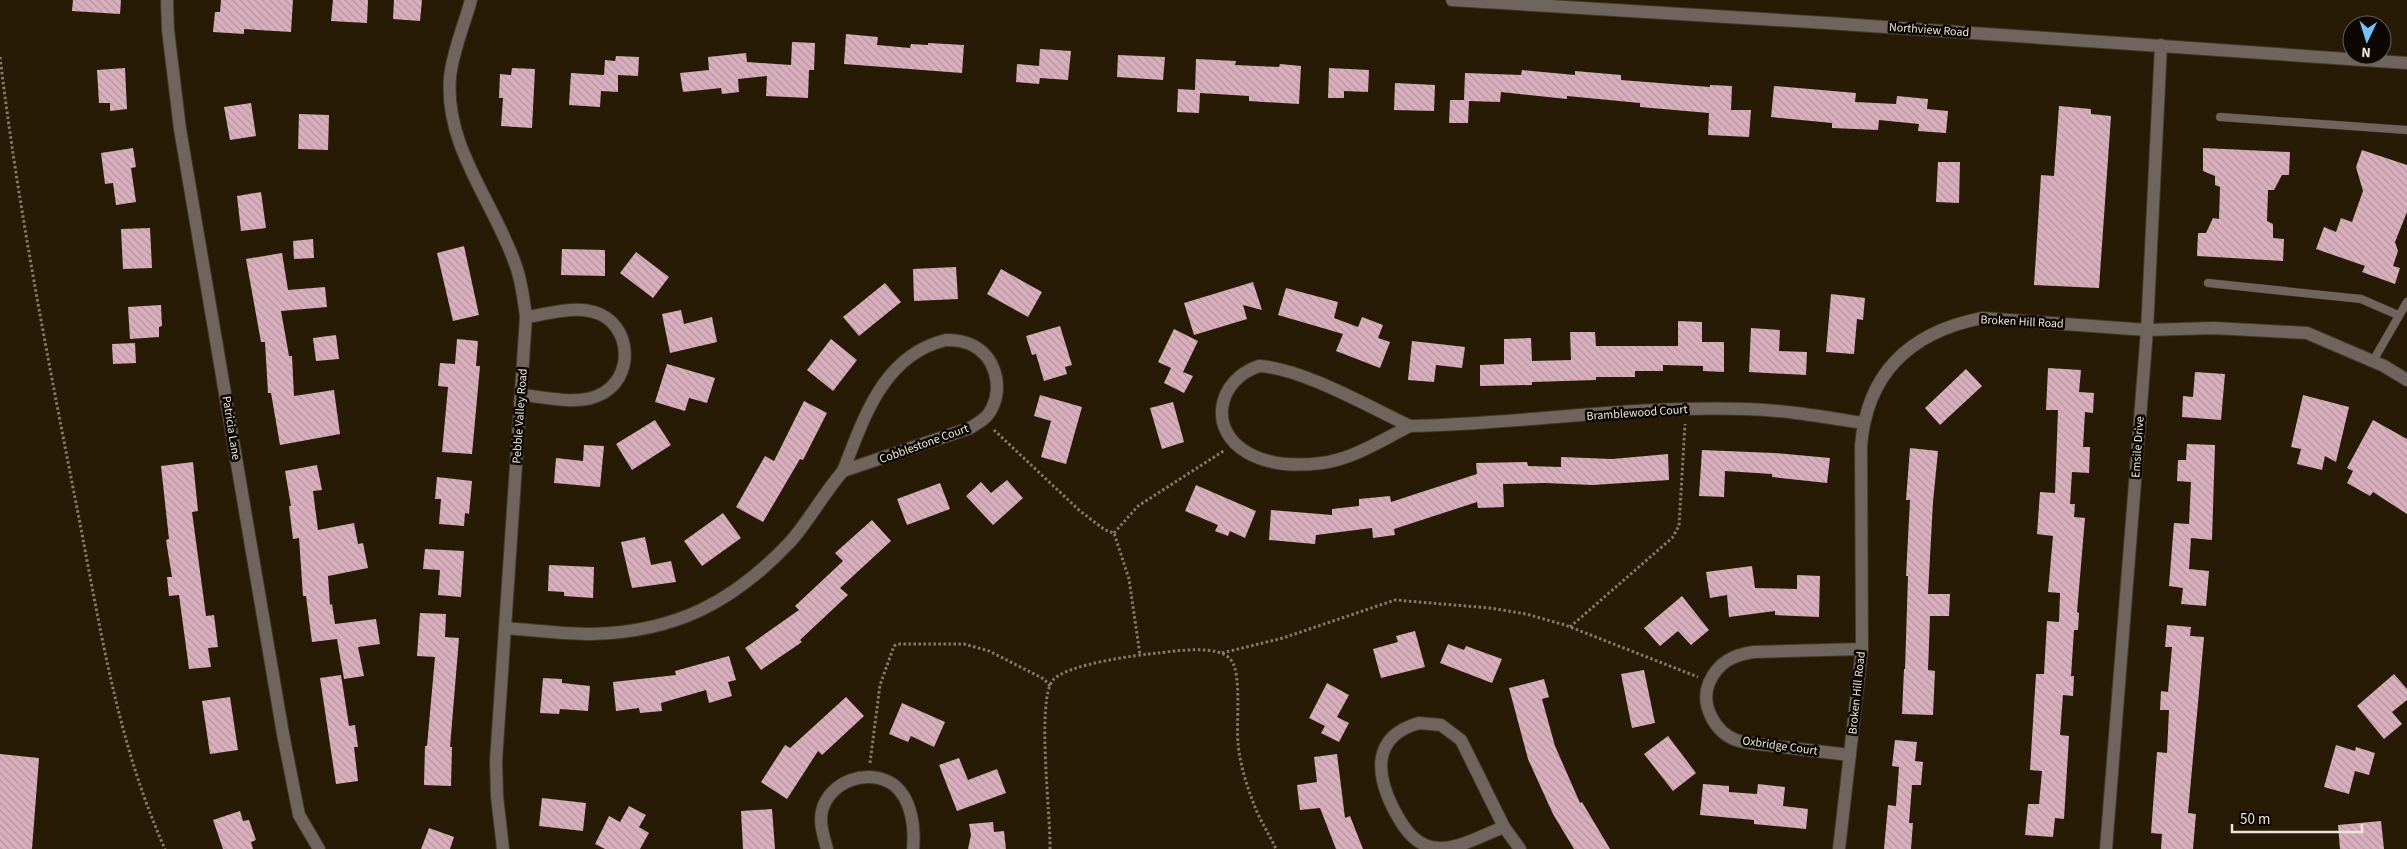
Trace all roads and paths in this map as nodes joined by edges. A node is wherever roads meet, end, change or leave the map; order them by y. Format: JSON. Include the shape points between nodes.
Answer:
{"nodes":[{"id":1,"x":167,"y":0,"type":"edge"},
{"id":2,"x":471,"y":0,"type":"edge"},
{"id":3,"x":1452,"y":0,"type":"edge"},
{"id":4,"x":2161,"y":45,"type":"junction"},
{"id":5,"x":0,"y":57,"type":"edge"},
{"id":6,"x":2407,"y":63,"type":"edge"},
{"id":7,"x":2220,"y":116,"type":"dead end"},
{"id":8,"x":2407,"y":130,"type":"edge"},
{"id":9,"x":2208,"y":283,"type":"dead end"},
{"id":10,"x":2407,"y":302,"type":"edge"},
{"id":11,"x":2398,"y":315,"type":"junction"},
{"id":12,"x":526,"y":317,"type":"junction"},
{"id":13,"x":2147,"y":330,"type":"junction"},
{"id":14,"x":2373,"y":361,"type":"junction"},
{"id":15,"x":2407,"y":380,"type":"edge"},
{"id":16,"x":522,"y":395,"type":"junction"},
{"id":17,"x":1686,"y":409,"type":"junction"},
{"id":18,"x":983,"y":420,"type":"junction"},
{"id":19,"x":1863,"y":423,"type":"junction"},
{"id":20,"x":1410,"y":426,"type":"junction"},
{"id":21,"x":1236,"y":444,"type":"junction"},
{"id":22,"x":843,"y":471,"type":"junction"},
{"id":23,"x":1114,"y":533,"type":"junction"},
{"id":24,"x":1570,"y":627,"type":"junction"},
{"id":25,"x":505,"y":628,"type":"junction"},
{"id":26,"x":1862,"y":649,"type":"junction"},
{"id":27,"x":1220,"y":653,"type":"junction"},
{"id":28,"x":1140,"y":655,"type":"junction"},
{"id":29,"x":1709,"y":683,"type":"junction"},
{"id":30,"x":1050,"y":686,"type":"junction"},
{"id":31,"x":1850,"y":756,"type":"junction"},
{"id":32,"x":867,"y":777,"type":"junction"},
{"id":33,"x":1504,"y":827,"type":"junction"},
{"id":34,"x":165,"y":849,"type":"edge"},
{"id":35,"x":319,"y":849,"type":"edge"},
{"id":36,"x":503,"y":849,"type":"edge"},
{"id":37,"x":827,"y":849,"type":"edge"},
{"id":38,"x":913,"y":849,"type":"edge"},
{"id":39,"x":1050,"y":849,"type":"edge"},
{"id":40,"x":1276,"y":849,"type":"edge"},
{"id":41,"x":1520,"y":849,"type":"edge"},
{"id":42,"x":1839,"y":849,"type":"edge"},
{"id":43,"x":2106,"y":849,"type":"edge"}],
"edges":[{"from":1,"to":35,"type":"street","name":"Patricia Lane","via":[[179,120],[283,734],[300,815]]},
{"from":2,"to":12,"type":"street","name":"Pebble Valley Road","via":[[450,77],[454,124],[462,152],[517,269]]},
{"from":3,"to":4,"type":"street","name":"Northview Road"},
{"from":4,"to":6,"type":"street","name":"Northview Road"},
{"from":4,"to":13,"type":"street","name":"Emsile Drive"},
{"from":5,"to":34,"type":"path","via":[[10,143],[42,327],[111,682],[151,817]]},
{"from":7,"to":8,"type":"lane"},
{"from":9,"to":11,"type":"lane","via":[[2361,299]]},
{"from":10,"to":11,"type":"lane"},
{"from":11,"to":14,"type":"lane"},
{"from":12,"to":16,"type":"street","name":"Pebble Valley Road"},
{"from":12,"to":16,"type":"street","via":[[579,309],[594,312],[615,326],[621,334],[625,351],[622,373],[614,384],[597,396],[579,400]]},
{"from":13,"to":14,"type":"street","name":"Broken Hill Road","via":[[2214,328],[2307,333]]},
{"from":13,"to":19,"type":"street","name":"Broken Hill Road","via":[[1982,318],[1958,322],[1936,330],[1890,368],[1868,404]]},
{"from":13,"to":43,"type":"street","name":"Emsile Drive"},
{"from":14,"to":15,"type":"street","name":"Broken Hill Road"},
{"from":16,"to":25,"type":"street","name":"Pebble Valley Road"},
{"from":17,"to":19,"type":"street","name":"Bramblewood Court","via":[[1790,412]]},
{"from":17,"to":20,"type":"street","name":"Bramblewood Court","via":[[1456,426]]},
{"from":17,"to":24,"type":"path","via":[[1679,526],[1672,538]]},
{"from":18,"to":22,"type":"street","name":"Cobblestone Court","via":[[929,443]]},
{"from":18,"to":22,"type":"street","name":"Cobblestone Court","via":[[996,395],[997,383],[991,362],[967,343],[946,340],[932,343],[903,361],[888,377],[864,418]]},
{"from":18,"to":23,"type":"path","via":[[1080,511]]},
{"from":19,"to":26,"type":"street","name":"Broken Hill Road"},
{"from":20,"to":21,"type":"street","name":"Bramblewood Court","via":[[1355,453],[1323,463],[1280,463],[1252,455]]},
{"from":20,"to":21,"type":"street","name":"Bramblewood Court","via":[[1277,367],[1259,366],[1236,377],[1224,397],[1224,426]]},
{"from":21,"to":23,"type":"path","via":[[1138,506]]},
{"from":22,"to":25,"type":"street","name":"Cobblestone Court","via":[[792,539],[758,575],[692,615],[632,631],[591,634]]},
{"from":23,"to":28,"type":"path","via":[[1129,579]]},
{"from":24,"to":27,"type":"path","via":[[1490,608],[1395,600],[1283,638]]},
{"from":24,"to":29,"type":"path"},
{"from":25,"to":36,"type":"street","name":"Pebble Valley Road","via":[[496,760]]},
{"from":26,"to":29,"type":"street","via":[[1737,654],[1719,666]]},
{"from":26,"to":31,"type":"street","name":"Broken Hill Road"},
{"from":27,"to":28,"type":"path","via":[[1180,651]]},
{"from":27,"to":40,"type":"path","via":[[1233,662],[1236,675],[1238,742],[1244,775],[1257,812]]},
{"from":28,"to":30,"type":"path","via":[[1068,670],[1054,679]]},
{"from":29,"to":31,"type":"street","name":"Oxbridge Court","via":[[1709,710],[1714,722],[1729,736],[1746,742]]},
{"from":30,"to":32,"type":"path","via":[[1044,679],[989,651],[964,644],[894,646],[880,685]]},
{"from":30,"to":39,"type":"path","via":[[1044,741]]},
{"from":31,"to":42,"type":"street","name":"Broken Hill Road"},
{"from":32,"to":37,"type":"street","via":[[841,785],[827,800],[822,811]]},
{"from":32,"to":38,"type":"street","via":[[894,786],[907,802],[914,827]]},
{"from":33,"to":33,"type":"street","via":[[1470,755],[1452,732],[1441,725],[1419,723],[1394,734],[1381,759],[1382,781],[1404,828],[1417,841],[1442,848]]},
{"from":33,"to":41,"type":"street"}]}
